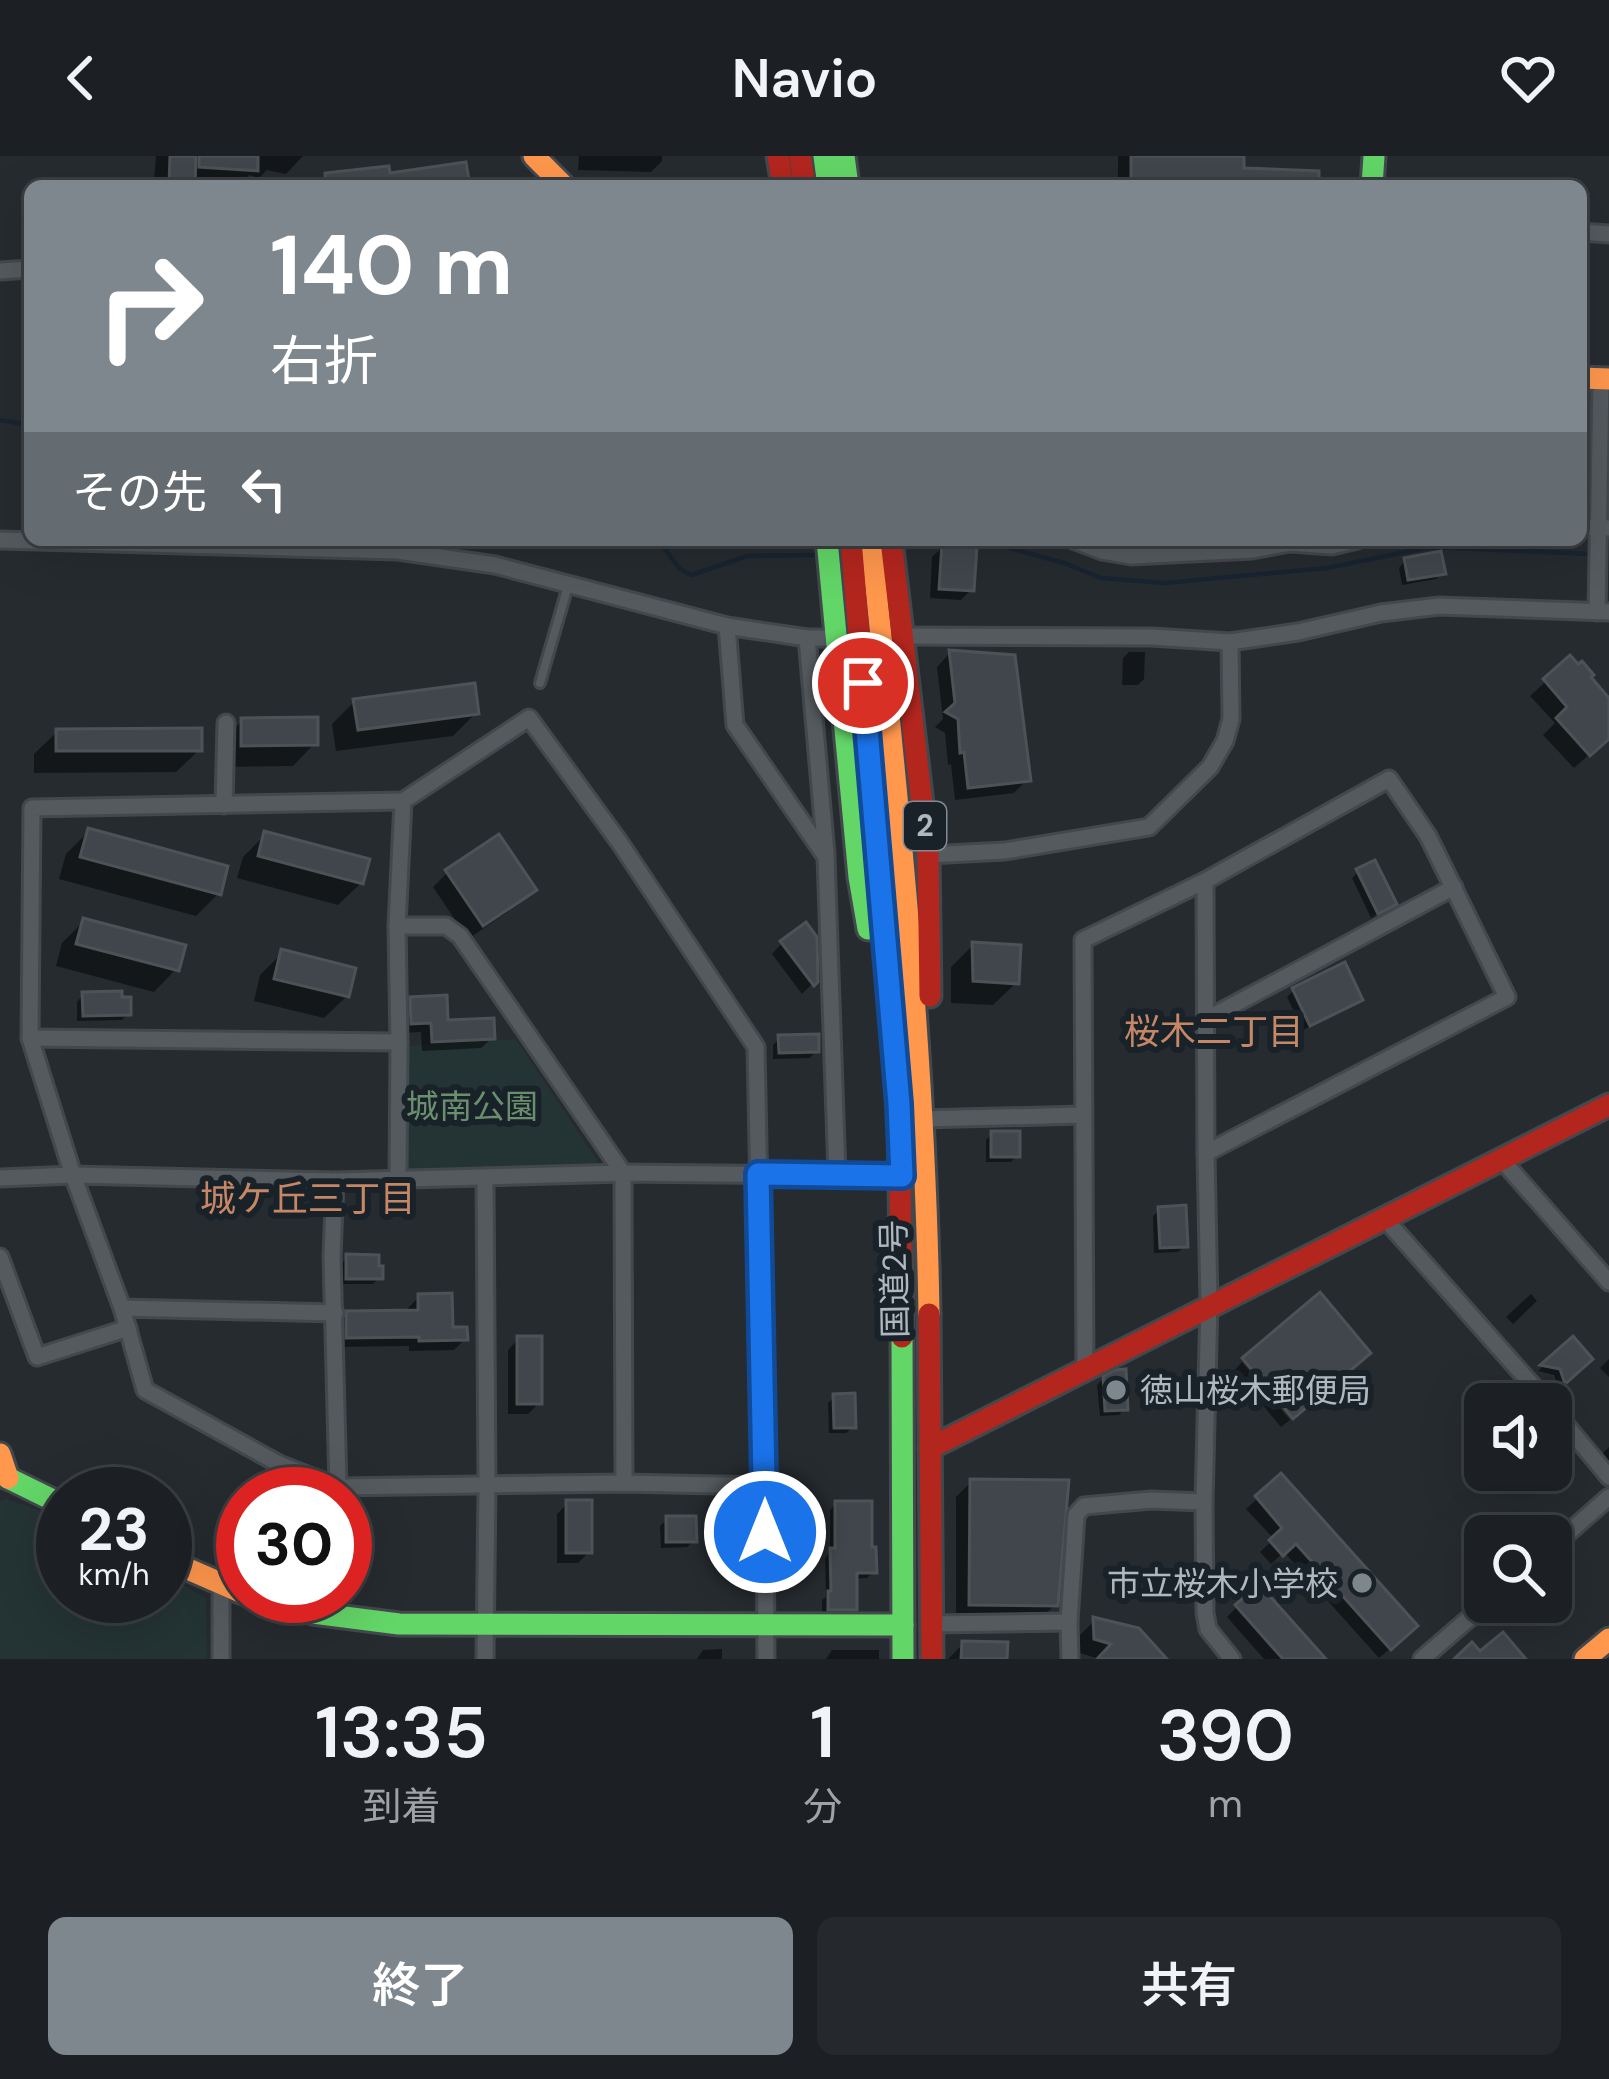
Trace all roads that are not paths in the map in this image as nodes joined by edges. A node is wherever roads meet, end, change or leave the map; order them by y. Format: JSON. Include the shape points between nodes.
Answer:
{"nodes":[{"id":1,"x":534,"y":156,"type":"edge"},
{"id":2,"x":558,"y":180,"type":"edge"},
{"id":3,"x":1597,"y":378,"type":"edge"},
{"id":4,"x":1596,"y":528,"type":"edge"},
{"id":5,"x":398,"y":546,"type":"edge"},
{"id":6,"x":828,"y":546,"type":"edge"},
{"id":7,"x":854,"y":546,"type":"edge"},
{"id":8,"x":870,"y":546,"type":"edge"},
{"id":9,"x":1102,"y":546,"type":"edge"},
{"id":10,"x":1216,"y":546,"type":"edge"},
{"id":11,"x":1230,"y":546,"type":"edge"},
{"id":12,"x":1273,"y":546,"type":"edge"},
{"id":13,"x":892,"y":548,"type":"edge"},
{"id":14,"x":865,"y":573,"type":"junction"},
{"id":15,"x":569,"y":583,"type":"junction"},
{"id":16,"x":1603,"y":612,"type":"edge"},
{"id":17,"x":728,"y":626,"type":"junction"},
{"id":18,"x":902,"y":636,"type":"junction"},
{"id":19,"x":807,"y":638,"type":"junction"},
{"id":20,"x":836,"y":638,"type":"junction"},
{"id":21,"x":1230,"y":642,"type":"junction"},
{"id":22,"x":540,"y":683,"type":"dead end"},
{"id":23,"x":226,"y":723,"type":"dead end"},
{"id":24,"x":403,"y":801,"type":"junction"},
{"id":25,"x":224,"y":805,"type":"junction"},
{"id":26,"x":928,"y":855,"type":"junction"},
{"id":27,"x":826,"y":857,"type":"junction"},
{"id":28,"x":1205,"y":881,"type":"junction"},
{"id":29,"x":1454,"y":887,"type":"junction"},
{"id":30,"x":398,"y":926,"type":"junction"},
{"id":31,"x":1205,"y":1020,"type":"junction"},
{"id":32,"x":30,"y":1038,"type":"junction"},
{"id":33,"x":399,"y":1042,"type":"junction"},
{"id":34,"x":920,"y":1095,"type":"junction"},
{"id":35,"x":899,"y":1104,"type":"junction"},
{"id":36,"x":1609,"y":1105,"type":"edge"},
{"id":37,"x":1083,"y":1115,"type":"junction"},
{"id":38,"x":922,"y":1119,"type":"junction"},
{"id":39,"x":1206,"y":1153,"type":"junction"},
{"id":40,"x":1501,"y":1159,"type":"junction"},
{"id":41,"x":623,"y":1173,"type":"junction"},
{"id":42,"x":758,"y":1174,"type":"junction"},
{"id":43,"x":837,"y":1174,"type":"junction"},
{"id":44,"x":73,"y":1175,"type":"junction"},
{"id":45,"x":902,"y":1176,"type":"junction"},
{"id":46,"x":485,"y":1177,"type":"junction"},
{"id":47,"x":0,"y":1178,"type":"edge"},
{"id":48,"x":398,"y":1179,"type":"junction"},
{"id":49,"x":335,"y":1181,"type":"junction"},
{"id":50,"x":1385,"y":1219,"type":"junction"},
{"id":51,"x":0,"y":1256,"type":"edge"},
{"id":52,"x":1609,"y":1282,"type":"edge"},
{"id":53,"x":1209,"y":1304,"type":"junction"},
{"id":54,"x":122,"y":1308,"type":"junction"},
{"id":55,"x":335,"y":1313,"type":"junction"},
{"id":56,"x":128,"y":1328,"type":"junction"},
{"id":57,"x":1085,"y":1368,"type":"junction"},
{"id":58,"x":1530,"y":1383,"type":"edge"},
{"id":59,"x":1572,"y":1432,"type":"edge"},
{"id":60,"x":930,"y":1448,"type":"junction"},
{"id":61,"x":0,"y":1454,"type":"edge"},
{"id":62,"x":278,"y":1464,"type":"junction"},
{"id":63,"x":277,"y":1467,"type":"edge"},
{"id":64,"x":286,"y":1467,"type":"edge"},
{"id":65,"x":338,"y":1467,"type":"edge"},
{"id":66,"x":1609,"y":1477,"type":"edge"},
{"id":67,"x":4,"y":1481,"type":"edge"},
{"id":68,"x":624,"y":1483,"type":"junction"},
{"id":69,"x":372,"y":1486,"type":"edge"},
{"id":70,"x":488,"y":1486,"type":"junction"},
{"id":71,"x":765,"y":1486,"type":"junction"},
{"id":72,"x":36,"y":1494,"type":"edge"},
{"id":73,"x":1609,"y":1497,"type":"edge"},
{"id":74,"x":1204,"y":1502,"type":"junction"},
{"id":75,"x":1572,"y":1529,"type":"edge"},
{"id":76,"x":372,"y":1621,"type":"edge"},
{"id":77,"x":1069,"y":1622,"type":"junction"},
{"id":78,"x":221,"y":1623,"type":"edge"},
{"id":79,"x":1464,"y":1623,"type":"edge"},
{"id":80,"x":484,"y":1624,"type":"junction"},
{"id":81,"x":931,"y":1624,"type":"junction"},
{"id":82,"x":903,"y":1625,"type":"junction"},
{"id":83,"x":765,"y":1626,"type":"junction"},
{"id":84,"x":1609,"y":1639,"type":"edge"},
{"id":85,"x":221,"y":1659,"type":"edge"},
{"id":86,"x":485,"y":1659,"type":"edge"},
{"id":87,"x":766,"y":1659,"type":"edge"},
{"id":88,"x":903,"y":1659,"type":"edge"},
{"id":89,"x":932,"y":1659,"type":"edge"},
{"id":90,"x":1070,"y":1659,"type":"edge"},
{"id":91,"x":1232,"y":1659,"type":"edge"},
{"id":92,"x":1422,"y":1659,"type":"edge"},
{"id":93,"x":1586,"y":1659,"type":"edge"}],
"edges":[{"from":1,"to":2,"type":"main road"},
{"from":3,"to":4,"type":"street"},
{"from":4,"to":16,"type":"street"},
{"from":5,"to":15,"type":"street"},
{"from":6,"to":20,"type":"main road","number":"2"},
{"from":7,"to":14,"type":"main road","name":"国道2号","number":"2"},
{"from":8,"to":14,"type":"main road","name":"国道2号","number":"2"},
{"from":9,"to":10,"type":"street","via":[[1131,556]]},
{"from":11,"to":12,"type":"street"},
{"from":13,"to":18,"type":"main road","number":"2"},
{"from":14,"to":34,"type":"main road","name":"国道2号","number":"2","via":[[903,856]]},
{"from":14,"to":35,"type":"main road","name":"国道2号","number":"2"},
{"from":15,"to":17,"type":"street"},
{"from":15,"to":22,"type":"lane"},
{"from":16,"to":21,"type":"street","via":[[1438,606]]},
{"from":17,"to":19,"type":"street"},
{"from":17,"to":27,"type":"street","via":[[735,725]]},
{"from":18,"to":21,"type":"street"},
{"from":18,"to":26,"type":"main road","number":"2"},
{"from":19,"to":20,"type":"street"},
{"from":19,"to":27,"type":"street"},
{"from":20,"to":35,"type":"main road","number":"2","via":[[859,877]]},
{"from":21,"to":26,"type":"street","via":[[1225,741],[1149,827]]},
{"from":23,"to":25,"type":"street"},
{"from":24,"to":25,"type":"street"},
{"from":24,"to":30,"type":"street"},
{"from":24,"to":42,"type":"street","via":[[529,718],[756,1046]]},
{"from":25,"to":32,"type":"street","via":[[32,808]]},
{"from":26,"to":34,"type":"main road","number":"2","via":[[931,1051]]},
{"from":27,"to":43,"type":"street"},
{"from":28,"to":29,"type":"street","via":[[1389,779]]},
{"from":28,"to":31,"type":"street"},
{"from":28,"to":37,"type":"street","via":[[1083,940]]},
{"from":29,"to":31,"type":"street"},
{"from":29,"to":39,"type":"street","via":[[1507,997]]},
{"from":30,"to":33,"type":"street"},
{"from":30,"to":41,"type":"street","via":[[446,926],[460,936]]},
{"from":31,"to":39,"type":"street"},
{"from":32,"to":33,"type":"street"},
{"from":32,"to":44,"type":"street"},
{"from":33,"to":48,"type":"street"},
{"from":34,"to":38,"type":"main road","name":"国道2号","number":"2"},
{"from":35,"to":45,"type":"main road","name":"国道2号","number":"2"},
{"from":36,"to":40,"type":"main road"},
{"from":37,"to":38,"type":"street"},
{"from":37,"to":57,"type":"street"},
{"from":38,"to":60,"type":"main road","name":"国道2号","number":"2"},
{"from":39,"to":53,"type":"street"},
{"from":40,"to":50,"type":"main road"},
{"from":40,"to":52,"type":"street"},
{"from":41,"to":42,"type":"street"},
{"from":41,"to":46,"type":"street"},
{"from":41,"to":68,"type":"street"},
{"from":42,"to":43,"type":"street"},
{"from":42,"to":71,"type":"street"},
{"from":43,"to":45,"type":"street"},
{"from":44,"to":47,"type":"street"},
{"from":44,"to":49,"type":"street"},
{"from":44,"to":54,"type":"street"},
{"from":45,"to":82,"type":"main road","name":"国道2号","number":"2"},
{"from":46,"to":48,"type":"street"},
{"from":46,"to":70,"type":"street"},
{"from":48,"to":49,"type":"street"},
{"from":49,"to":55,"type":"street"},
{"from":50,"to":53,"type":"main road"},
{"from":50,"to":58,"type":"street"},
{"from":51,"to":56,"type":"street","via":[[37,1357]]},
{"from":53,"to":57,"type":"main road"},
{"from":53,"to":74,"type":"street"},
{"from":54,"to":55,"type":"street"},
{"from":54,"to":56,"type":"street"},
{"from":55,"to":65,"type":"street"},
{"from":56,"to":62,"type":"street","via":[[146,1390]]},
{"from":57,"to":60,"type":"main road"},
{"from":59,"to":66,"type":"street"},
{"from":60,"to":81,"type":"main road","name":"国道2号","number":"2"},
{"from":61,"to":67,"type":"main road"},
{"from":62,"to":63,"type":"street"},
{"from":62,"to":64,"type":"street"},
{"from":67,"to":72,"type":"main road"},
{"from":68,"to":70,"type":"street"},
{"from":68,"to":71,"type":"street"},
{"from":69,"to":70,"type":"street"},
{"from":70,"to":80,"type":"street"},
{"from":71,"to":83,"type":"street"},
{"from":73,"to":75,"type":"street"},
{"from":74,"to":77,"type":"street","via":[[1084,1506],[1076,1515]]},
{"from":74,"to":91,"type":"street","via":[[1204,1613]]},
{"from":76,"to":80,"type":"main road"},
{"from":77,"to":81,"type":"street"},
{"from":77,"to":90,"type":"street"},
{"from":78,"to":85,"type":"street"},
{"from":79,"to":92,"type":"street"},
{"from":80,"to":83,"type":"main road"},
{"from":80,"to":86,"type":"street"},
{"from":81,"to":89,"type":"main road","name":"国道2号","number":"2"},
{"from":82,"to":83,"type":"main road"},
{"from":82,"to":88,"type":"main road","name":"国道2号","number":"2"},
{"from":83,"to":87,"type":"street"},
{"from":84,"to":93,"type":"main road"}]}
